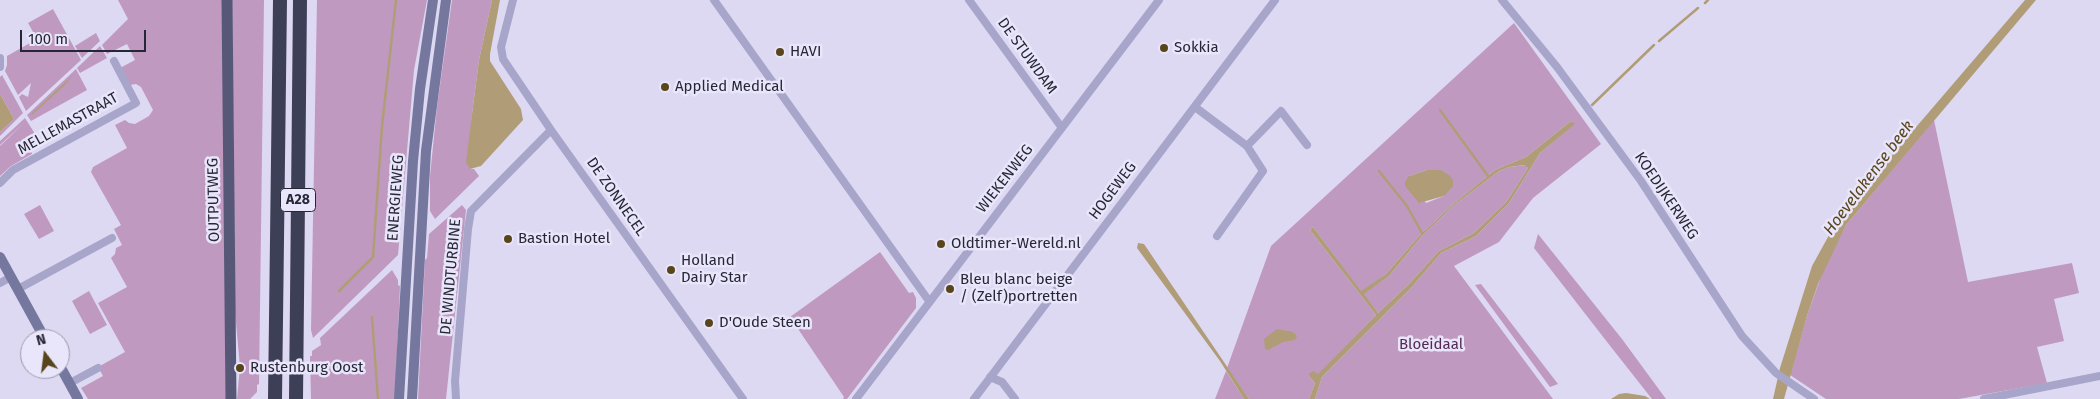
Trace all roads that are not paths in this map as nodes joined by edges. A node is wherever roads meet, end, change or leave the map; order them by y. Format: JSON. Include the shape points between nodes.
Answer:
{"nodes":[{"id":1,"x":227,"y":0,"type":"edge"},
{"id":2,"x":279,"y":0,"type":"edge"},
{"id":3,"x":300,"y":0,"type":"edge"},
{"id":4,"x":434,"y":0,"type":"edge"},
{"id":5,"x":446,"y":0,"type":"edge"},
{"id":6,"x":512,"y":0,"type":"edge"},
{"id":7,"x":714,"y":0,"type":"edge"},
{"id":8,"x":969,"y":0,"type":"edge"},
{"id":9,"x":1159,"y":0,"type":"edge"},
{"id":10,"x":1276,"y":0,"type":"edge"},
{"id":11,"x":1502,"y":0,"type":"edge"},
{"id":12,"x":0,"y":58,"type":"edge"},
{"id":13,"x":114,"y":61,"type":"dead end"},
{"id":14,"x":0,"y":67,"type":"edge"},
{"id":15,"x":1194,"y":107,"type":"junction"},
{"id":16,"x":1062,"y":128,"type":"junction"},
{"id":17,"x":551,"y":130,"type":"junction"},
{"id":18,"x":1307,"y":145,"type":"dead end"},
{"id":19,"x":1246,"y":146,"type":"junction"},
{"id":20,"x":0,"y":183,"type":"edge"},
{"id":21,"x":1217,"y":236,"type":"dead end"},
{"id":22,"x":112,"y":238,"type":"dead end"},
{"id":23,"x":0,"y":257,"type":"edge"},
{"id":24,"x":11,"y":277,"type":"junction"},
{"id":25,"x":0,"y":283,"type":"edge"},
{"id":26,"x":18,"y":290,"type":"junction"},
{"id":27,"x":929,"y":301,"type":"junction"},
{"id":28,"x":39,"y":329,"type":"edge"},
{"id":29,"x":98,"y":368,"type":"dead end"},
{"id":30,"x":2100,"y":376,"type":"edge"},
{"id":31,"x":990,"y":377,"type":"junction"},
{"id":32,"x":68,"y":379,"type":"edge"},
{"id":33,"x":70,"y":383,"type":"junction"},
{"id":34,"x":78,"y":399,"type":"edge"},
{"id":35,"x":232,"y":399,"type":"edge"},
{"id":36,"x":275,"y":399,"type":"edge"},
{"id":37,"x":296,"y":399,"type":"edge"},
{"id":38,"x":399,"y":399,"type":"edge"},
{"id":39,"x":412,"y":399,"type":"edge"},
{"id":40,"x":456,"y":399,"type":"edge"},
{"id":41,"x":744,"y":399,"type":"edge"},
{"id":42,"x":856,"y":399,"type":"edge"},
{"id":43,"x":974,"y":399,"type":"edge"},
{"id":44,"x":1014,"y":399,"type":"edge"},
{"id":45,"x":1814,"y":399,"type":"edge"},
{"id":46,"x":1984,"y":399,"type":"edge"}],
"edges":[{"from":1,"to":35,"type":"main road","name":"OUTPUTWEG"},
{"from":2,"to":36,"type":"highway","number":"A28"},
{"from":3,"to":37,"type":"highway","number":"A28"},
{"from":4,"to":38,"type":"main road","name":"ENERGIEWEG","via":[[420,89]]},
{"from":5,"to":39,"type":"main road","name":"ENERGIEWEG","via":[[426,151]]},
{"from":6,"to":17,"type":"street","name":"DE ZONNECEL","via":[[501,46],[503,59]]},
{"from":7,"to":27,"type":"street"},
{"from":8,"to":16,"type":"street","name":"DE STUWDAM"},
{"from":9,"to":16,"type":"street","name":"WIEKENWEG"},
{"from":10,"to":15,"type":"street","name":"HOGEWEG"},
{"from":11,"to":45,"type":"street","name":"KOEDIJKERWEG","via":[[1572,86],[1640,181],[1742,336],[1776,372]]},
{"from":12,"to":14,"type":"street"},
{"from":13,"to":20,"type":"street","name":"MELLEMASTRAAT","via":[[136,103],[13,170]]},
{"from":15,"to":19,"type":"street"},
{"from":15,"to":31,"type":"street","name":"HOGEWEG"},
{"from":16,"to":27,"type":"street","name":"WIEKENWEG"},
{"from":17,"to":40,"type":"street","name":"DE WINDTURBINE","via":[[471,211]]},
{"from":17,"to":41,"type":"street","name":"DE ZONNECEL"},
{"from":18,"to":19,"type":"street","via":[[1281,110]]},
{"from":19,"to":21,"type":"street","via":[[1263,171]]},
{"from":22,"to":26,"type":"street"},
{"from":23,"to":24,"type":"main road"},
{"from":24,"to":25,"type":"street"},
{"from":24,"to":26,"type":"main road"},
{"from":26,"to":28,"type":"main road"},
{"from":27,"to":42,"type":"street","name":"WIEKENWEG"},
{"from":29,"to":33,"type":"street"},
{"from":30,"to":46,"type":"street"},
{"from":31,"to":43,"type":"street","name":"HOGEWEG"},
{"from":31,"to":44,"type":"street","via":[[1002,382]]},
{"from":32,"to":33,"type":"main road"},
{"from":33,"to":34,"type":"main road"}]}
